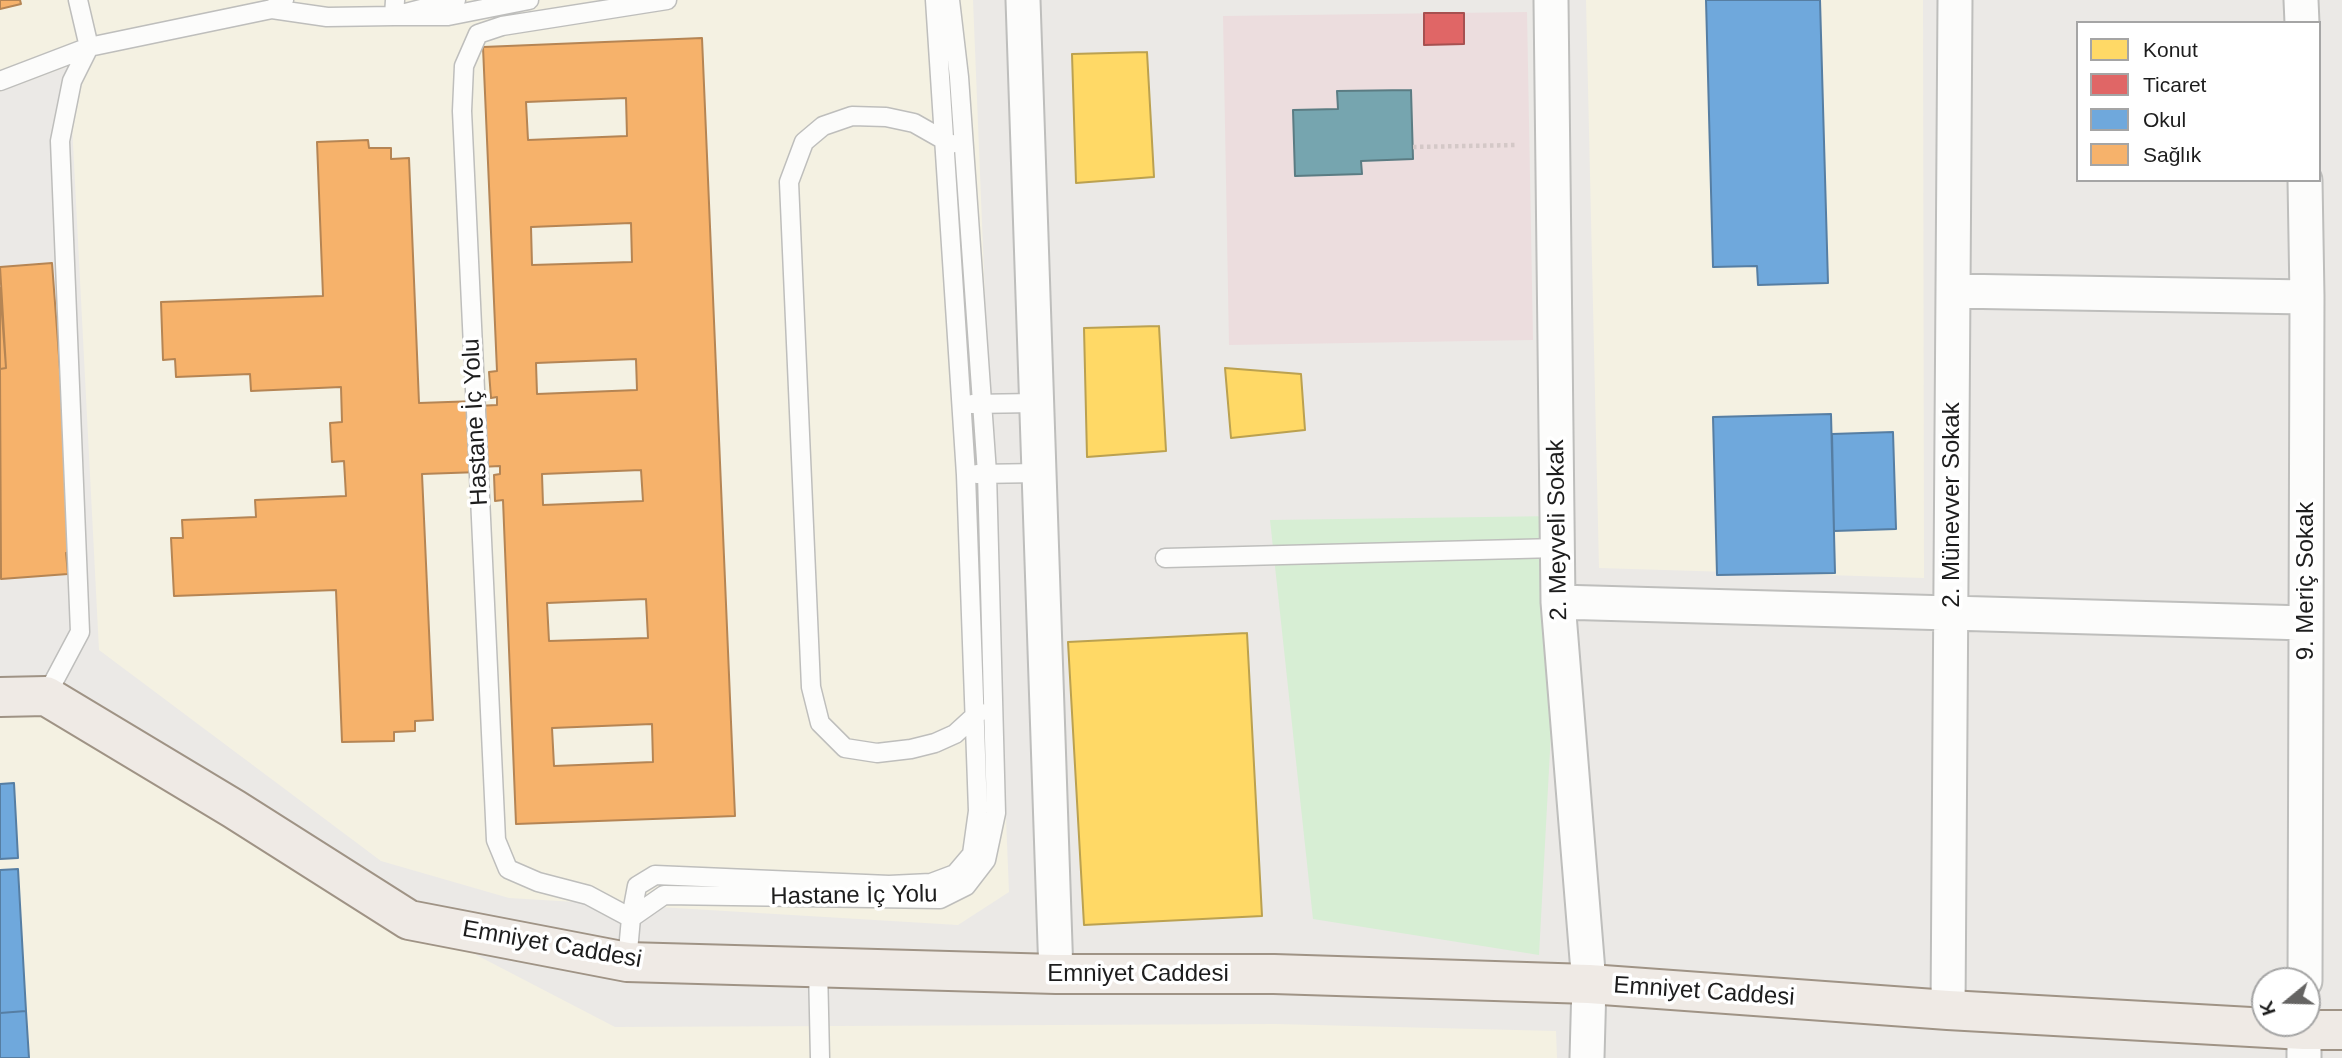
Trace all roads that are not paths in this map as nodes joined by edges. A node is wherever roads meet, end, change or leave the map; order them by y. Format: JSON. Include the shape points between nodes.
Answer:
{"nodes":[{"id":1,"x":78,"y":0,"type":"edge"},
{"id":2,"x":456,"y":0,"type":"edge"},
{"id":3,"x":529,"y":0,"type":"edge"},
{"id":4,"x":667,"y":0,"type":"edge"},
{"id":5,"x":935,"y":0,"type":"edge"},
{"id":6,"x":950,"y":0,"type":"edge"},
{"id":7,"x":1023,"y":0,"type":"edge"},
{"id":8,"x":1551,"y":0,"type":"edge"},
{"id":9,"x":1955,"y":0,"type":"edge"},
{"id":10,"x":2301,"y":0,"type":"edge"},
{"id":11,"x":278,"y":4,"type":"edge"},
{"id":12,"x":395,"y":8,"type":"edge"},
{"id":13,"x":2301,"y":21,"type":"edge"},
{"id":14,"x":89,"y":47,"type":"junction"},
{"id":15,"x":0,"y":81,"type":"edge"},
{"id":16,"x":943,"y":139,"type":"junction"},
{"id":17,"x":963,"y":151,"type":"junction"},
{"id":18,"x":2305,"y":182,"type":"edge"},
{"id":19,"x":1953,"y":291,"type":"junction"},
{"id":20,"x":2307,"y":296,"type":"junction"},
{"id":21,"x":1035,"y":402,"type":"junction"},
{"id":22,"x":983,"y":404,"type":"junction"},
{"id":23,"x":963,"y":405,"type":"junction"},
{"id":24,"x":1039,"y":472,"type":"junction"},
{"id":25,"x":987,"y":473,"type":"junction"},
{"id":26,"x":966,"y":475,"type":"junction"},
{"id":27,"x":1557,"y":548,"type":"junction"},
{"id":28,"x":1165,"y":558,"type":"dead end"},
{"id":29,"x":1558,"y":602,"type":"junction"},
{"id":30,"x":1951,"y":611,"type":"junction"},
{"id":31,"x":2306,"y":623,"type":"junction"},
{"id":32,"x":992,"y":695,"type":"junction"},
{"id":33,"x":46,"y":696,"type":"junction"},
{"id":34,"x":0,"y":697,"type":"edge"},
{"id":35,"x":974,"y":718,"type":"junction"},
{"id":36,"x":631,"y":918,"type":"junction"},
{"id":37,"x":627,"y":962,"type":"junction"},
{"id":38,"x":818,"y":967,"type":"junction"},
{"id":39,"x":2305,"y":967,"type":"edge"},
{"id":40,"x":1056,"y":974,"type":"junction"},
{"id":41,"x":1589,"y":984,"type":"junction"},
{"id":42,"x":1948,"y":1010,"type":"junction"},
{"id":43,"x":2342,"y":1030,"type":"edge"},
{"id":44,"x":2251,"y":1033,"type":"edge"},
{"id":45,"x":2321,"y":1034,"type":"edge"},
{"id":46,"x":820,"y":1058,"type":"edge"},
{"id":47,"x":1587,"y":1058,"type":"edge"}],
"edges":[{"from":1,"to":14,"type":"lane"},
{"from":2,"to":12,"type":"lane"},
{"from":3,"to":12,"type":"lane","via":[[448,16]]},
{"from":4,"to":36,"type":"lane","name":"Hastane İç Yolu","via":[[502,26],[478,34],[464,66],[496,841],[508,869],[588,895]]},
{"from":5,"to":16,"type":"lane","name":"Hastane İç Yolu"},
{"from":6,"to":17,"type":"lane","name":"Hastane İç Yolu"},
{"from":7,"to":21,"type":"street"},
{"from":8,"to":27,"type":"street","name":"2. Meyveli Sokak"},
{"from":9,"to":19,"type":"street","name":"2. Münevver Sokak"},
{"from":10,"to":13,"type":"street"},
{"from":11,"to":12,"type":"lane","via":[[327,17]]},
{"from":11,"to":14,"type":"lane"},
{"from":14,"to":15,"type":"lane"},
{"from":14,"to":33,"type":"lane","via":[[72,81],[60,141],[80,632]]},
{"from":16,"to":17,"type":"lane"},
{"from":16,"to":23,"type":"lane","name":"Hastane İç Yolu"},
{"from":16,"to":35,"type":"lane","via":[[914,123],[852,116],[823,126],[804,142],[789,182],[811,687],[820,723],[845,748],[877,753],[911,749],[954,734]]},
{"from":17,"to":22,"type":"lane","name":"Hastane İç Yolu"},
{"from":18,"to":20,"type":"street","name":"9. Meriç Sokak"},
{"from":19,"to":20,"type":"street"},
{"from":19,"to":30,"type":"street","name":"2. Münevver Sokak"},
{"from":20,"to":31,"type":"street","name":"9. Meriç Sokak"},
{"from":21,"to":22,"type":"lane"},
{"from":21,"to":24,"type":"street"},
{"from":22,"to":23,"type":"lane"},
{"from":22,"to":25,"type":"lane","name":"Hastane İç Yolu"},
{"from":23,"to":26,"type":"lane","name":"Hastane İç Yolu"},
{"from":24,"to":25,"type":"lane"},
{"from":24,"to":40,"type":"street"},
{"from":25,"to":26,"type":"lane"},
{"from":25,"to":32,"type":"lane","name":"Hastane İç Yolu"},
{"from":26,"to":35,"type":"lane","name":"Hastane İç Yolu"},
{"from":27,"to":28,"type":"lane"},
{"from":27,"to":29,"type":"street","name":"2. Meyveli Sokak"},
{"from":29,"to":30,"type":"street"},
{"from":29,"to":41,"type":"street","name":"2. Meyveli Sokak"},
{"from":30,"to":31,"type":"street"},
{"from":30,"to":42,"type":"street","name":"2. Münevver Sokak"},
{"from":31,"to":39,"type":"street","name":"9. Meriç Sokak"},
{"from":32,"to":35,"type":"lane"},
{"from":32,"to":36,"type":"lane","name":"Hastane İç Yolu","via":[[996,813],[986,860],[966,886],[940,899],[664,895]]},
{"from":33,"to":34,"type":"main road"},
{"from":33,"to":37,"type":"main road","name":"Emniyet Caddesi","via":[[409,920]]},
{"from":35,"to":36,"type":"lane","name":"Hastane İç Yolu","via":[[978,811],[972,854],[955,874],[931,883],[889,885],[655,875],[637,886]]},
{"from":36,"to":37,"type":"lane","name":"Hastane İç Yolu"},
{"from":37,"to":38,"type":"main road","name":"Emniyet Caddesi"},
{"from":38,"to":40,"type":"main road","name":"Emniyet Caddesi"},
{"from":38,"to":46,"type":"lane"},
{"from":40,"to":41,"type":"main road","name":"Emniyet Caddesi","via":[[1274,974]]},
{"from":41,"to":42,"type":"main road","name":"Emniyet Caddesi"},
{"from":41,"to":47,"type":"street","name":"2. Meyveli Sokak"},
{"from":42,"to":44,"type":"main road","name":"Emniyet Caddesi"},
{"from":43,"to":45,"type":"main road","name":"Emniyet Caddesi"}]}
